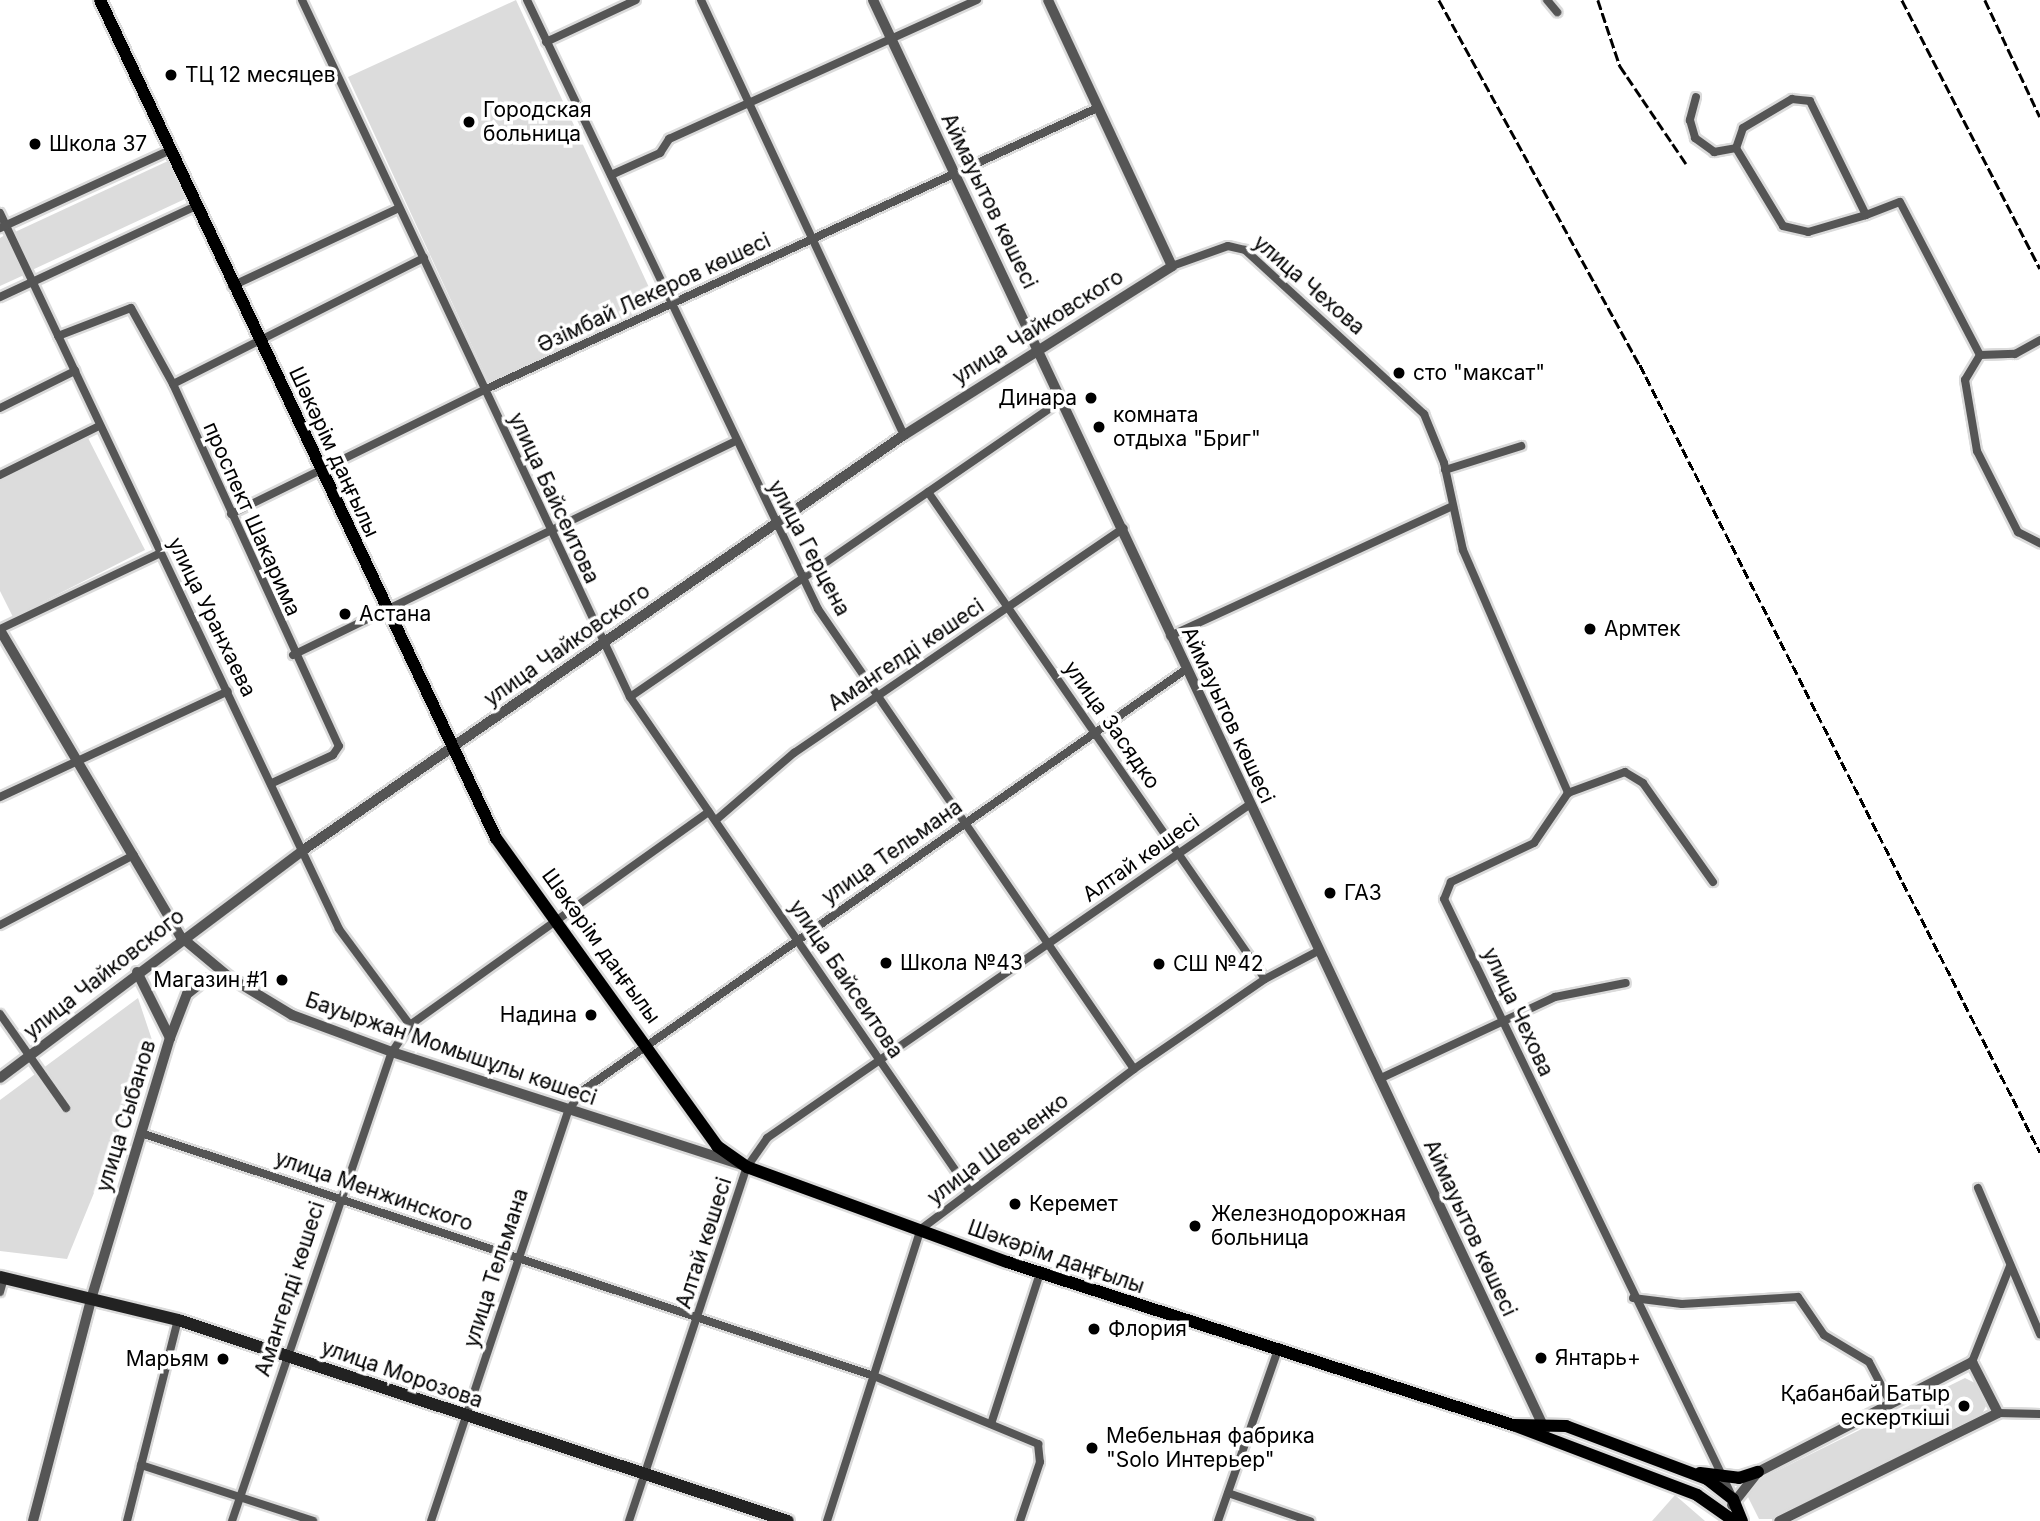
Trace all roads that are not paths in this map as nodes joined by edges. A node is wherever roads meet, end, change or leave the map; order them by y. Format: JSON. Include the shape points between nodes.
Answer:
{"nodes":[{"id":1,"x":100,"y":0,"type":"edge"},
{"id":2,"x":302,"y":0,"type":"edge"},
{"id":3,"x":527,"y":0,"type":"edge"},
{"id":4,"x":636,"y":0,"type":"edge"},
{"id":5,"x":701,"y":0,"type":"edge"},
{"id":6,"x":873,"y":0,"type":"edge"},
{"id":7,"x":977,"y":0,"type":"edge"},
{"id":8,"x":1048,"y":0,"type":"edge"},
{"id":9,"x":1547,"y":0,"type":"edge"},
{"id":10,"x":1556,"y":12,"type":"dead end"},
{"id":11,"x":890,"y":38,"type":"junction"},
{"id":12,"x":546,"y":42,"type":"junction"},
{"id":13,"x":1696,"y":97,"type":"dead end"},
{"id":14,"x":750,"y":103,"type":"junction"},
{"id":15,"x":1095,"y":109,"type":"junction"},
{"id":16,"x":1736,"y":148,"type":"junction"},
{"id":17,"x":168,"y":151,"type":"junction"},
{"id":18,"x":611,"y":175,"type":"junction"},
{"id":19,"x":954,"y":175,"type":"junction"},
{"id":20,"x":194,"y":207,"type":"junction"},
{"id":21,"x":399,"y":208,"type":"junction"},
{"id":22,"x":0,"y":213,"type":"edge"},
{"id":23,"x":1866,"y":215,"type":"junction"},
{"id":24,"x":3,"y":227,"type":"edge"},
{"id":25,"x":813,"y":239,"type":"junction"},
{"id":26,"x":424,"y":258,"type":"junction"},
{"id":27,"x":1172,"y":266,"type":"junction"},
{"id":28,"x":33,"y":282,"type":"junction"},
{"id":29,"x":232,"y":286,"type":"junction"},
{"id":30,"x":0,"y":297,"type":"edge"},
{"id":31,"x":669,"y":304,"type":"junction"},
{"id":32,"x":58,"y":336,"type":"junction"},
{"id":33,"x":2040,"y":340,"type":"edge"},
{"id":34,"x":259,"y":341,"type":"junction"},
{"id":35,"x":1037,"y":347,"type":"junction"},
{"id":36,"x":1980,"y":355,"type":"junction"},
{"id":37,"x":75,"y":371,"type":"junction"},
{"id":38,"x":173,"y":384,"type":"junction"},
{"id":39,"x":484,"y":390,"type":"junction"},
{"id":40,"x":1062,"y":400,"type":"junction"},
{"id":41,"x":0,"y":408,"type":"edge"},
{"id":42,"x":99,"y":426,"type":"junction"},
{"id":43,"x":904,"y":435,"type":"junction"},
{"id":44,"x":734,"y":442,"type":"junction"},
{"id":45,"x":1521,"y":446,"type":"dead end"},
{"id":46,"x":1445,"y":470,"type":"junction"},
{"id":47,"x":323,"y":473,"type":"junction"},
{"id":48,"x":0,"y":475,"type":"edge"},
{"id":49,"x":928,"y":492,"type":"junction"},
{"id":50,"x":1452,"y":506,"type":"junction"},
{"id":51,"x":232,"y":514,"type":"junction"},
{"id":52,"x":774,"y":526,"type":"junction"},
{"id":53,"x":1124,"y":528,"type":"junction"},
{"id":54,"x":548,"y":530,"type":"junction"},
{"id":55,"x":2040,"y":543,"type":"edge"},
{"id":56,"x":161,"y":553,"type":"junction"},
{"id":57,"x":802,"y":579,"type":"junction"},
{"id":58,"x":1008,"y":606,"type":"junction"},
{"id":59,"x":386,"y":610,"type":"junction"},
{"id":60,"x":0,"y":629,"type":"edge"},
{"id":61,"x":1170,"y":636,"type":"junction"},
{"id":62,"x":603,"y":644,"type":"junction"},
{"id":63,"x":293,"y":655,"type":"junction"},
{"id":64,"x":1185,"y":670,"type":"junction"},
{"id":65,"x":228,"y":691,"type":"junction"},
{"id":66,"x":878,"y":695,"type":"junction"},
{"id":67,"x":629,"y":697,"type":"junction"},
{"id":68,"x":1095,"y":731,"type":"junction"},
{"id":69,"x":452,"y":748,"type":"junction"},
{"id":70,"x":78,"y":762,"type":"junction"},
{"id":71,"x":272,"y":783,"type":"junction"},
{"id":72,"x":1568,"y":793,"type":"junction"},
{"id":73,"x":0,"y":797,"type":"edge"},
{"id":74,"x":1249,"y":805,"type":"junction"},
{"id":75,"x":709,"y":812,"type":"junction"},
{"id":76,"x":716,"y":820,"type":"junction"},
{"id":77,"x":965,"y":822,"type":"junction"},
{"id":78,"x":302,"y":851,"type":"junction"},
{"id":79,"x":1179,"y":853,"type":"junction"},
{"id":80,"x":134,"y":855,"type":"junction"},
{"id":81,"x":1713,"y":882,"type":"dead end"},
{"id":82,"x":561,"y":922,"type":"junction"},
{"id":83,"x":0,"y":925,"type":"edge"},
{"id":84,"x":181,"y":937,"type":"junction"},
{"id":85,"x":799,"y":939,"type":"junction"},
{"id":86,"x":1049,"y":943,"type":"junction"},
{"id":87,"x":1318,"y":951,"type":"junction"},
{"id":88,"x":137,"y":972,"type":"junction"},
{"id":89,"x":229,"y":977,"type":"junction"},
{"id":90,"x":1265,"y":979,"type":"junction"},
{"id":91,"x":1626,"y":983,"type":"dead end"},
{"id":92,"x":0,"y":1014,"type":"edge"},
{"id":93,"x":1501,"y":1022,"type":"junction"},
{"id":94,"x":410,"y":1026,"type":"junction"},
{"id":95,"x":170,"y":1038,"type":"junction"},
{"id":96,"x":646,"y":1042,"type":"junction"},
{"id":97,"x":392,"y":1052,"type":"junction"},
{"id":98,"x":29,"y":1056,"type":"junction"},
{"id":99,"x":879,"y":1060,"type":"junction"},
{"id":100,"x":1134,"y":1069,"type":"junction"},
{"id":101,"x":0,"y":1078,"type":"edge"},
{"id":102,"x":1379,"y":1079,"type":"junction"},
{"id":103,"x":66,"y":1108,"type":"dead end"},
{"id":104,"x":568,"y":1111,"type":"junction"},
{"id":105,"x":141,"y":1133,"type":"junction"},
{"id":106,"x":747,"y":1167,"type":"junction"},
{"id":107,"x":1978,"y":1188,"type":"dead end"},
{"id":108,"x":969,"y":1190,"type":"junction"},
{"id":109,"x":339,"y":1197,"type":"junction"},
{"id":110,"x":921,"y":1230,"type":"junction"},
{"id":111,"x":517,"y":1258,"type":"junction"},
{"id":112,"x":2011,"y":1263,"type":"junction"},
{"id":113,"x":1040,"y":1273,"type":"junction"},
{"id":114,"x":2,"y":1278,"type":"edge"},
{"id":115,"x":0,"y":1292,"type":"edge"},
{"id":116,"x":92,"y":1296,"type":"junction"},
{"id":117,"x":1632,"y":1297,"type":"junction"},
{"id":118,"x":699,"y":1317,"type":"junction"},
{"id":119,"x":178,"y":1320,"type":"junction"},
{"id":120,"x":2040,"y":1334,"type":"edge"},
{"id":121,"x":1279,"y":1347,"type":"junction"},
{"id":122,"x":286,"y":1354,"type":"junction"},
{"id":123,"x":1972,"y":1362,"type":"junction"},
{"id":124,"x":874,"y":1376,"type":"junction"},
{"id":125,"x":1890,"y":1402,"type":"junction"},
{"id":126,"x":1998,"y":1413,"type":"junction"},
{"id":127,"x":2040,"y":1414,"type":"edge"},
{"id":128,"x":465,"y":1416,"type":"junction"},
{"id":129,"x":1540,"y":1421,"type":"junction"},
{"id":130,"x":991,"y":1424,"type":"junction"},
{"id":131,"x":1513,"y":1425,"type":"junction"},
{"id":132,"x":1553,"y":1445,"type":"junction"},
{"id":133,"x":141,"y":1465,"type":"junction"},
{"id":134,"x":1685,"y":1471,"type":"junction"},
{"id":135,"x":1758,"y":1472,"type":"junction"},
{"id":136,"x":644,"y":1474,"type":"junction"},
{"id":137,"x":1721,"y":1475,"type":"junction"},
{"id":138,"x":1228,"y":1493,"type":"junction"},
{"id":139,"x":240,"y":1495,"type":"junction"},
{"id":140,"x":1733,"y":1499,"type":"junction"},
{"id":141,"x":33,"y":1521,"type":"edge"},
{"id":142,"x":127,"y":1521,"type":"edge"},
{"id":143,"x":232,"y":1521,"type":"edge"},
{"id":144,"x":313,"y":1521,"type":"edge"},
{"id":145,"x":430,"y":1521,"type":"edge"},
{"id":146,"x":629,"y":1521,"type":"edge"},
{"id":147,"x":788,"y":1521,"type":"edge"},
{"id":148,"x":827,"y":1521,"type":"edge"},
{"id":149,"x":1020,"y":1521,"type":"edge"},
{"id":150,"x":1219,"y":1521,"type":"edge"},
{"id":151,"x":1310,"y":1521,"type":"edge"},
{"id":152,"x":1734,"y":1521,"type":"edge"},
{"id":153,"x":1742,"y":1521,"type":"edge"},
{"id":154,"x":1779,"y":1521,"type":"edge"}],
"edges":[{"from":1,"to":17,"type":"main road","name":"Шәкәрім даңғылы"},
{"from":2,"to":21,"type":"street","name":"улица Байсеитова"},
{"from":3,"to":12,"type":"street","name":"улица Герцена"},
{"from":4,"to":12,"type":"street"},
{"from":5,"to":14,"type":"street"},
{"from":6,"to":11,"type":"street","name":"Аймауытов көшесі"},
{"from":7,"to":11,"type":"street"},
{"from":8,"to":15,"type":"street"},
{"from":9,"to":10,"type":"street"},
{"from":11,"to":14,"type":"street"},
{"from":11,"to":19,"type":"street","name":"Аймауытов көшесі"},
{"from":12,"to":18,"type":"street","name":"улица Герцена"},
{"from":13,"to":16,"type":"street","via":[[1690,120],[1695,138],[1714,152]]},
{"from":14,"to":18,"type":"street","via":[[669,139],[660,153]]},
{"from":14,"to":25,"type":"street"},
{"from":15,"to":19,"type":"street","name":"Әзімбай Лекеров көшесі"},
{"from":15,"to":27,"type":"street"},
{"from":16,"to":23,"type":"street","via":[[1783,226],[1808,232]]},
{"from":16,"to":23,"type":"street","via":[[1749,123],[1792,99],[1810,101]]},
{"from":17,"to":20,"type":"main road","name":"Шәкәрім даңғылы"},
{"from":17,"to":24,"type":"street"},
{"from":18,"to":31,"type":"street","name":"улица Герцена"},
{"from":19,"to":25,"type":"street","name":"Әзімбай Лекеров көшесі"},
{"from":19,"to":35,"type":"street","name":"Аймауытов көшесі"},
{"from":20,"to":28,"type":"street"},
{"from":20,"to":29,"type":"main road","name":"Шәкәрім даңғылы"},
{"from":21,"to":26,"type":"street","name":"улица Байсеитова"},
{"from":21,"to":29,"type":"street"},
{"from":22,"to":24,"type":"street","name":"улица Уранхаева"},
{"from":23,"to":36,"type":"street","via":[[1900,202]]},
{"from":24,"to":28,"type":"street","name":"улица Уранхаева"},
{"from":25,"to":31,"type":"street","name":"Әзімбай Лекеров көшесі"},
{"from":25,"to":43,"type":"street"},
{"from":26,"to":34,"type":"street"},
{"from":26,"to":39,"type":"street","name":"улица Байсеитова"},
{"from":27,"to":35,"type":"street","name":"улица Чайковского"},
{"from":27,"to":46,"type":"street","name":"улица Чехова","via":[[1228,246],[1245,250],[1424,414]]},
{"from":28,"to":30,"type":"street"},
{"from":28,"to":32,"type":"street","name":"улица Уранхаева"},
{"from":29,"to":34,"type":"main road","name":"Шәкәрім даңғылы"},
{"from":31,"to":39,"type":"street","name":"Әзімбай Лекеров көшесі"},
{"from":31,"to":44,"type":"street","name":"улица Герцена"},
{"from":32,"to":37,"type":"street","name":"улица Уранхаева"},
{"from":32,"to":38,"type":"street","name":"проспект Шакарима","via":[[131,308]]},
{"from":33,"to":36,"type":"street","via":[[2015,354]]},
{"from":34,"to":38,"type":"street"},
{"from":34,"to":47,"type":"main road","name":"Шәкәрім даңғылы"},
{"from":35,"to":40,"type":"street","name":"Аймауытов көшесі"},
{"from":35,"to":43,"type":"street","name":"улица Чайковского"},
{"from":36,"to":55,"type":"street","via":[[1965,380],[1977,450],[2018,532]]},
{"from":37,"to":41,"type":"street"},
{"from":37,"to":42,"type":"street","name":"улица Уранхаева"},
{"from":38,"to":51,"type":"street","name":"проспект Шакарима"},
{"from":39,"to":47,"type":"street","name":"Әзімбай Лекеров көшесі"},
{"from":39,"to":54,"type":"street","name":"улица Байсеитова"},
{"from":40,"to":49,"type":"street"},
{"from":40,"to":53,"type":"street","name":"Аймауытов көшесі"},
{"from":42,"to":48,"type":"street"},
{"from":42,"to":56,"type":"street","name":"улица Уранхаева"},
{"from":43,"to":52,"type":"street","name":"улица Чайковского"},
{"from":44,"to":52,"type":"street","name":"улица Герцена"},
{"from":44,"to":54,"type":"street"},
{"from":45,"to":46,"type":"street"},
{"from":46,"to":50,"type":"street","name":"улица Чехова"},
{"from":47,"to":51,"type":"street","name":"Әзімбай Лекеров көшесі"},
{"from":47,"to":59,"type":"main road","name":"Шәкәрім даңғылы"},
{"from":49,"to":57,"type":"street"},
{"from":49,"to":58,"type":"street","name":"улица Засядко"},
{"from":50,"to":61,"type":"street"},
{"from":50,"to":72,"type":"street","name":"улица Чехова","via":[[1463,550]]},
{"from":51,"to":63,"type":"street","name":"проспект Шакарима"},
{"from":52,"to":57,"type":"street","name":"улица Герцена"},
{"from":52,"to":62,"type":"street","name":"улица Чайковского"},
{"from":53,"to":58,"type":"street","name":"Амангелді көшесі"},
{"from":53,"to":61,"type":"street","name":"Аймауытов көшесі"},
{"from":54,"to":59,"type":"street"},
{"from":54,"to":62,"type":"street","name":"улица Байсеитова"},
{"from":56,"to":60,"type":"street"},
{"from":56,"to":65,"type":"street","name":"улица Уранхаева"},
{"from":57,"to":66,"type":"street","name":"улица Герцена"},
{"from":57,"to":67,"type":"street"},
{"from":58,"to":66,"type":"street","name":"Амангелді көшесі"},
{"from":58,"to":68,"type":"street","name":"улица Засядко"},
{"from":59,"to":63,"type":"street"},
{"from":59,"to":69,"type":"main road","name":"Шәкәрім даңғылы"},
{"from":60,"to":70,"type":"street","name":"Бауыржан Момышұлы көшесі"},
{"from":61,"to":64,"type":"street","name":"Аймауытов көшесі"},
{"from":62,"to":67,"type":"street","name":"улица Байсеитова"},
{"from":62,"to":69,"type":"street","name":"улица Чайковского"},
{"from":63,"to":71,"type":"street","name":"проспект Шакарима","via":[[339,746],[334,755]]},
{"from":64,"to":68,"type":"street","name":"улица Тельмана"},
{"from":64,"to":74,"type":"street","name":"Аймауытов көшесі"},
{"from":65,"to":70,"type":"street"},
{"from":65,"to":71,"type":"street","name":"улица Уранхаева"},
{"from":66,"to":76,"type":"street","name":"Амангелді көшесі","via":[[794,753]]},
{"from":66,"to":77,"type":"street","name":"улица Герцена"},
{"from":67,"to":75,"type":"street","name":"улица Байсеитова"},
{"from":68,"to":77,"type":"street","name":"улица Тельмана"},
{"from":68,"to":79,"type":"street","name":"улица Засядко"},
{"from":69,"to":78,"type":"street","name":"улица Чайковского"},
{"from":69,"to":82,"type":"main road","name":"Шәкәрім даңғылы","via":[[496,838]]},
{"from":70,"to":73,"type":"street"},
{"from":70,"to":80,"type":"street","name":"Бауыржан Момышұлы көшесі"},
{"from":71,"to":78,"type":"street","name":"улица Уранхаева"},
{"from":72,"to":81,"type":"street","via":[[1625,772],[1637,776]]},
{"from":72,"to":93,"type":"street","name":"улица Чехова","via":[[1534,843],[1446,889],[1444,899]]},
{"from":74,"to":79,"type":"street","name":"Алтай көшесі"},
{"from":74,"to":87,"type":"street","name":"Аймауытов көшесі"},
{"from":75,"to":76,"type":"street","name":"улица Байсеитова"},
{"from":75,"to":82,"type":"street","name":"Амангелді көшесі"},
{"from":76,"to":85,"type":"street","name":"улица Байсеитова"},
{"from":77,"to":85,"type":"street","name":"улица Тельмана"},
{"from":77,"to":86,"type":"street","name":"улица Герцена"},
{"from":78,"to":84,"type":"street","name":"улица Чайковского"},
{"from":78,"to":94,"type":"street","name":"улица Уранхаева","via":[[339,929]]},
{"from":79,"to":86,"type":"street","name":"Алтай көшесі"},
{"from":79,"to":90,"type":"street","name":"улица Засядко"},
{"from":80,"to":83,"type":"street"},
{"from":80,"to":84,"type":"street","name":"Бауыржан Момышұлы көшесі"},
{"from":82,"to":94,"type":"street","name":"Амангелді көшесі"},
{"from":82,"to":96,"type":"main road","name":"Шәкәрім даңғылы"},
{"from":84,"to":88,"type":"street","name":"улица Чайковского"},
{"from":84,"to":89,"type":"street","name":"Бауыржан Момышұлы көшесі"},
{"from":85,"to":96,"type":"street","name":"улица Тельмана"},
{"from":85,"to":99,"type":"street","name":"улица Байсеитова"},
{"from":86,"to":99,"type":"street","name":"Алтай көшесі"},
{"from":86,"to":100,"type":"street","name":"улица Герцена"},
{"from":87,"to":90,"type":"street","name":"улица Шевченко"},
{"from":87,"to":102,"type":"street","name":"Аймауытов көшесі"},
{"from":88,"to":95,"type":"street"},
{"from":88,"to":98,"type":"street","name":"улица Чайковского"},
{"from":89,"to":95,"type":"street","name":"улица Сыбанов","via":[[205,980],[187,994]]},
{"from":89,"to":97,"type":"street","name":"Бауыржан Момышұлы көшесі","via":[[292,1015]]},
{"from":90,"to":100,"type":"street","name":"улица Шевченко"},
{"from":91,"to":93,"type":"street","via":[[1555,997]]},
{"from":92,"to":98,"type":"street"},
{"from":93,"to":102,"type":"street"},
{"from":93,"to":117,"type":"street","name":"улица Чехова"},
{"from":94,"to":97,"type":"street","name":"Амангелді көшесі"},
{"from":95,"to":105,"type":"street","name":"улица Сыбанов"},
{"from":96,"to":104,"type":"street","name":"улица Тельмана","via":[[595,1077]]},
{"from":96,"to":106,"type":"main road","name":"Шәкәрім даңғылы","via":[[717,1146]]},
{"from":97,"to":104,"type":"street","name":"Бауыржан Момышұлы көшесі"},
{"from":97,"to":109,"type":"street","name":"Амангелді көшесі"},
{"from":98,"to":101,"type":"street","name":"улица Чайковского"},
{"from":98,"to":103,"type":"street"},
{"from":99,"to":106,"type":"street","name":"Алтай көшесі","via":[[767,1139]]},
{"from":99,"to":108,"type":"street","name":"улица Байсеитова"},
{"from":100,"to":108,"type":"street","name":"улица Шевченко"},
{"from":102,"to":129,"type":"street","name":"Аймауытов көшесі"},
{"from":104,"to":106,"type":"street","name":"Бауыржан Момышұлы көшесі"},
{"from":104,"to":111,"type":"street","name":"улица Тельмана"},
{"from":105,"to":109,"type":"street","name":"улица Менжинского"},
{"from":105,"to":116,"type":"street","name":"улица Сыбанов"},
{"from":106,"to":110,"type":"main road","name":"Шәкәрім даңғылы"},
{"from":106,"to":118,"type":"street","name":"Алтай көшесі"},
{"from":107,"to":112,"type":"street"},
{"from":108,"to":110,"type":"street","name":"улица Шевченко"},
{"from":109,"to":111,"type":"street","name":"улица Менжинского"},
{"from":109,"to":122,"type":"street","name":"Амангелді көшесі"},
{"from":110,"to":113,"type":"main road","name":"Шәкәрім даңғылы"},
{"from":110,"to":124,"type":"street","name":"улица Шевченко"},
{"from":111,"to":118,"type":"street","name":"улица Менжинского"},
{"from":111,"to":128,"type":"street","name":"улица Тельмана"},
{"from":112,"to":120,"type":"street"},
{"from":112,"to":123,"type":"street"},
{"from":113,"to":121,"type":"main road","name":"Шәкәрім даңғылы"},
{"from":113,"to":130,"type":"street"},
{"from":114,"to":115,"type":"street"},
{"from":114,"to":116,"type":"main road","name":"улица Морозова"},
{"from":116,"to":119,"type":"main road","name":"улица Морозова"},
{"from":116,"to":141,"type":"street","name":"улица Сыбанов"},
{"from":117,"to":125,"type":"street","via":[[1682,1304],[1798,1297],[1824,1335],[1869,1362]]},
{"from":117,"to":137,"type":"street","name":"улица Чехова","via":[[1664,1348]]},
{"from":118,"to":124,"type":"street","name":"улица Менжинского"},
{"from":118,"to":136,"type":"street","name":"Алтай көшесі"},
{"from":119,"to":122,"type":"main road","name":"улица Морозова"},
{"from":119,"to":133,"type":"street"},
{"from":121,"to":131,"type":"main road","name":"Шәкәрім даңғылы"},
{"from":121,"to":138,"type":"street"},
{"from":122,"to":128,"type":"main road","name":"улица Морозова"},
{"from":122,"to":139,"type":"street","name":"Амангелді көшесі"},
{"from":123,"to":125,"type":"street"},
{"from":123,"to":126,"type":"street"},
{"from":124,"to":130,"type":"street","name":"улица Менжинского"},
{"from":124,"to":148,"type":"street","name":"улица Шевченко"},
{"from":125,"to":135,"type":"street"},
{"from":126,"to":127,"type":"street"},
{"from":126,"to":154,"type":"street"},
{"from":128,"to":136,"type":"main road","name":"улица Морозова"},
{"from":128,"to":145,"type":"street","name":"улица Тельмана"},
{"from":129,"to":131,"type":"main road","name":"Шәкәрім даңғылы"},
{"from":129,"to":132,"type":"street","name":"Аймауытов көшесі"},
{"from":129,"to":134,"type":"main road","name":"Шәкәрім даңғылы"},
{"from":130,"to":149,"type":"street","name":"улица Менжинского","via":[[1038,1444],[1040,1462]]},
{"from":131,"to":132,"type":"main road","name":"Шәкәрім даңғылы"},
{"from":132,"to":152,"type":"main road","name":"Шәкәрім даңғылы","via":[[1697,1494]]},
{"from":133,"to":139,"type":"street"},
{"from":133,"to":142,"type":"street"},
{"from":134,"to":137,"type":"main road"},
{"from":134,"to":140,"type":"main road","name":"Шәкәрім даңғылы"},
{"from":135,"to":137,"type":"main road"},
{"from":135,"to":140,"type":"street"},
{"from":136,"to":146,"type":"street","name":"Алтай көшесі"},
{"from":136,"to":147,"type":"main road","name":"улица Морозова"},
{"from":137,"to":140,"type":"street","name":"улица Чехова"},
{"from":138,"to":150,"type":"street"},
{"from":138,"to":151,"type":"street"},
{"from":139,"to":143,"type":"street","name":"Амангелді көшесі"},
{"from":139,"to":144,"type":"street"},
{"from":140,"to":152,"type":"street"},
{"from":140,"to":153,"type":"main road","name":"улица Чехова"}]}
